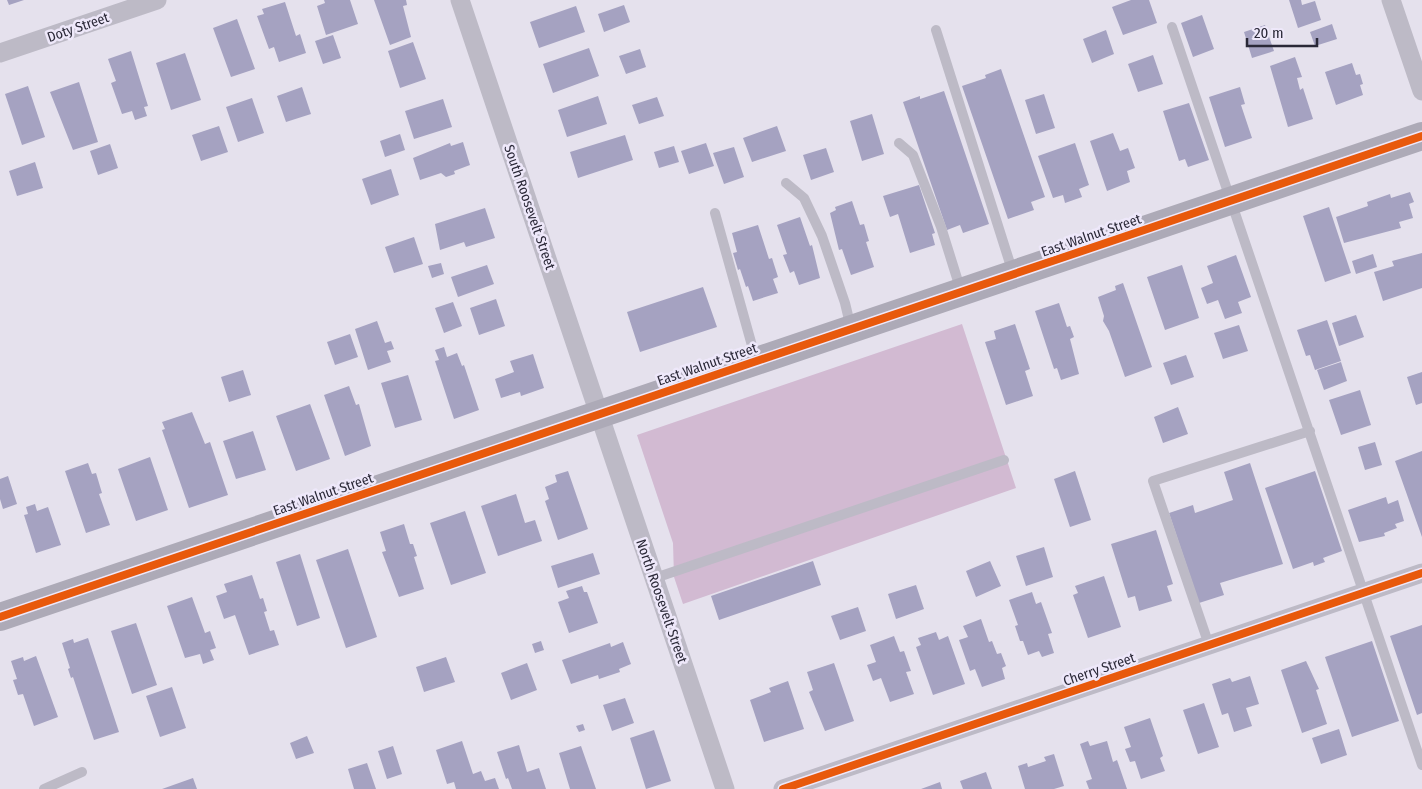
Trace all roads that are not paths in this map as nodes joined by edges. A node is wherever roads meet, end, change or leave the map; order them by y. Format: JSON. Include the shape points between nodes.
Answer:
{"nodes":[{"id":1,"x":157,"y":0,"type":"edge"},
{"id":2,"x":460,"y":0,"type":"edge"},
{"id":3,"x":1392,"y":0,"type":"edge"},
{"id":4,"x":1172,"y":27,"type":"dead end"},
{"id":5,"x":936,"y":30,"type":"dead end"},
{"id":6,"x":0,"y":53,"type":"edge"},
{"id":7,"x":1422,"y":91,"type":"edge"},
{"id":8,"x":1422,"y":136,"type":"edge"},
{"id":9,"x":899,"y":143,"type":"dead end"},
{"id":10,"x":786,"y":182,"type":"dead end"},
{"id":11,"x":1231,"y":200,"type":"junction"},
{"id":12,"x":715,"y":213,"type":"dead end"},
{"id":13,"x":1014,"y":274,"type":"junction"},
{"id":14,"x":961,"y":292,"type":"junction"},
{"id":15,"x":852,"y":329,"type":"junction"},
{"id":16,"x":756,"y":361,"type":"junction"},
{"id":17,"x":599,"y":414,"type":"junction"},
{"id":18,"x":1310,"y":432,"type":"junction"},
{"id":19,"x":1004,"y":460,"type":"dead end"},
{"id":20,"x":1422,"y":573,"type":"edge"},
{"id":21,"x":654,"y":578,"type":"junction"},
{"id":22,"x":1364,"y":592,"type":"junction"},
{"id":23,"x":0,"y":617,"type":"edge"},
{"id":24,"x":1209,"y":645,"type":"junction"},
{"id":25,"x":1422,"y":764,"type":"edge"},
{"id":26,"x":82,"y":772,"type":"dead end"},
{"id":27,"x":44,"y":789,"type":"edge"},
{"id":28,"x":725,"y":789,"type":"edge"},
{"id":29,"x":783,"y":789,"type":"edge"}],
"edges":[{"from":1,"to":6,"type":"street","name":"Doty Street"},
{"from":2,"to":17,"type":"street","name":"South Roosevelt Street"},
{"from":3,"to":7,"type":"street"},
{"from":4,"to":11,"type":"lane"},
{"from":5,"to":13,"type":"lane"},
{"from":8,"to":11,"type":"street","name":"East Walnut Street"},
{"from":9,"to":14,"type":"lane","via":[[913,155],[941,227]]},
{"from":10,"to":15,"type":"lane","via":[[804,198],[822,236]]},
{"from":11,"to":13,"type":"street","name":"East Walnut Street"},
{"from":11,"to":18,"type":"lane"},
{"from":12,"to":16,"type":"lane"},
{"from":13,"to":14,"type":"street","name":"East Walnut Street"},
{"from":14,"to":15,"type":"street","name":"East Walnut Street"},
{"from":15,"to":16,"type":"street","name":"East Walnut Street"},
{"from":16,"to":17,"type":"street","name":"East Walnut Street"},
{"from":17,"to":21,"type":"street","name":"North Roosevelt Street"},
{"from":17,"to":23,"type":"street","name":"East Walnut Street"},
{"from":18,"to":22,"type":"lane"},
{"from":18,"to":24,"type":"lane","via":[[1153,482]]},
{"from":19,"to":21,"type":"lane"},
{"from":20,"to":22,"type":"street","name":"Cherry Street"},
{"from":21,"to":28,"type":"street","name":"North Roosevelt Street"},
{"from":22,"to":24,"type":"street","name":"Cherry Street"},
{"from":22,"to":25,"type":"lane"},
{"from":24,"to":29,"type":"street","name":"Cherry Street"},
{"from":26,"to":27,"type":"lane"}]}
